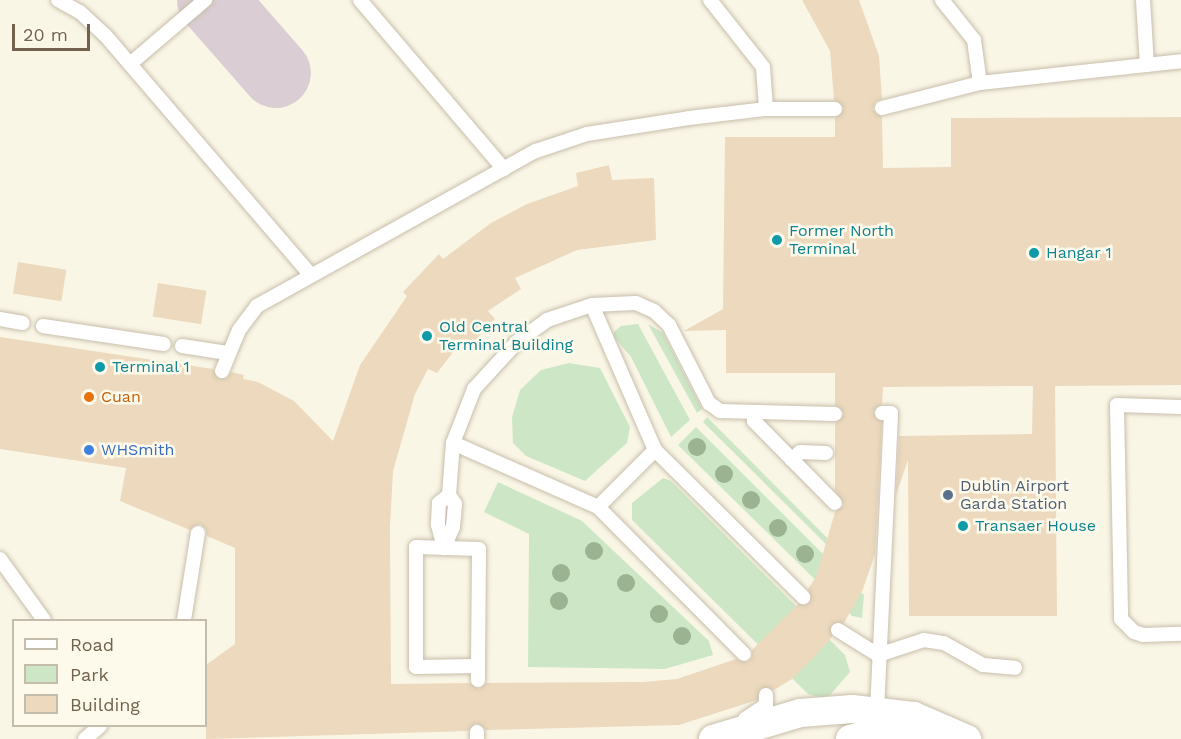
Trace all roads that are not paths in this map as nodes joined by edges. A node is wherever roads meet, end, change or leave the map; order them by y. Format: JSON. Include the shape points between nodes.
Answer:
{"nodes":[{"id":1,"x":58,"y":0,"type":"edge"},
{"id":2,"x":205,"y":0,"type":"edge"},
{"id":3,"x":360,"y":0,"type":"edge"},
{"id":4,"x":710,"y":0,"type":"edge"},
{"id":5,"x":942,"y":0,"type":"edge"},
{"id":6,"x":1143,"y":0,"type":"edge"},
{"id":7,"x":1181,"y":61,"type":"edge"},
{"id":8,"x":130,"y":64,"type":"junction"},
{"id":9,"x":1147,"y":65,"type":"junction"},
{"id":10,"x":980,"y":83,"type":"junction"},
{"id":11,"x":882,"y":108,"type":"dead end"},
{"id":12,"x":766,"y":109,"type":"junction"},
{"id":13,"x":835,"y":109,"type":"dead end"},
{"id":14,"x":504,"y":169,"type":"junction"},
{"id":15,"x":310,"y":274,"type":"junction"},
{"id":16,"x":592,"y":305,"type":"junction"},
{"id":17,"x":0,"y":319,"type":"edge"},
{"id":18,"x":23,"y":323,"type":"dead end"},
{"id":19,"x":43,"y":326,"type":"dead end"},
{"id":20,"x":164,"y":344,"type":"dead end"},
{"id":21,"x":182,"y":346,"type":"dead end"},
{"id":22,"x":228,"y":353,"type":"junction"},
{"id":23,"x":222,"y":370,"type":"dead end"},
{"id":24,"x":1181,"y":407,"type":"edge"},
{"id":25,"x":754,"y":412,"type":"junction"},
{"id":26,"x":882,"y":413,"type":"dead end"},
{"id":27,"x":835,"y":414,"type":"dead end"},
{"id":28,"x":453,"y":443,"type":"junction"},
{"id":29,"x":655,"y":450,"type":"junction"},
{"id":30,"x":826,"y":453,"type":"dead end"},
{"id":31,"x":792,"y":460,"type":"junction"},
{"id":32,"x":835,"y":503,"type":"dead end"},
{"id":33,"x":598,"y":507,"type":"junction"},
{"id":34,"x":198,"y":533,"type":"dead end"},
{"id":35,"x":444,"y":548,"type":"junction"},
{"id":36,"x":0,"y":559,"type":"edge"},
{"id":37,"x":803,"y":597,"type":"dead end"},
{"id":38,"x":43,"y":619,"type":"edge"},
{"id":39,"x":184,"y":619,"type":"edge"},
{"id":40,"x":838,"y":630,"type":"dead end"},
{"id":41,"x":1181,"y":634,"type":"edge"},
{"id":42,"x":744,"y":654,"type":"dead end"},
{"id":43,"x":878,"y":655,"type":"junction"},
{"id":44,"x":478,"y":666,"type":"junction"},
{"id":45,"x":1015,"y":668,"type":"dead end"},
{"id":46,"x":478,"y":680,"type":"dead end"},
{"id":47,"x":766,"y":695,"type":"dead end"},
{"id":48,"x":877,"y":711,"type":"junction"},
{"id":49,"x":99,"y":727,"type":"edge"},
{"id":50,"x":953,"y":736,"type":"edge"},
{"id":51,"x":85,"y":739,"type":"edge"},
{"id":52,"x":712,"y":739,"type":"edge"},
{"id":53,"x":850,"y":739,"type":"edge"}],
"edges":[{"from":1,"to":8,"type":"lane","via":[[80,12]]},
{"from":2,"to":8,"type":"lane"},
{"from":3,"to":14,"type":"lane"},
{"from":4,"to":12,"type":"lane","via":[[763,67]]},
{"from":5,"to":10,"type":"lane","via":[[974,40]]},
{"from":6,"to":9,"type":"lane"},
{"from":7,"to":9,"type":"lane"},
{"from":8,"to":15,"type":"lane"},
{"from":9,"to":10,"type":"lane"},
{"from":10,"to":11,"type":"lane"},
{"from":12,"to":13,"type":"lane"},
{"from":12,"to":14,"type":"lane","via":[[587,135],[536,151]]},
{"from":14,"to":15,"type":"lane"},
{"from":15,"to":22,"type":"lane","via":[[257,306]]},
{"from":16,"to":25,"type":"lane","via":[[636,303],[654,311],[669,325],[709,403],[720,411]]},
{"from":16,"to":28,"type":"lane","via":[[547,320],[493,364],[474,389]]},
{"from":16,"to":29,"type":"lane"},
{"from":17,"to":18,"type":"lane"},
{"from":19,"to":20,"type":"lane"},
{"from":21,"to":22,"type":"lane"},
{"from":22,"to":23,"type":"lane"},
{"from":24,"to":41,"type":"lane","via":[[1117,405],[1121,619],[1134,632]]},
{"from":25,"to":27,"type":"lane"},
{"from":25,"to":31,"type":"lane","via":[[754,421]]},
{"from":26,"to":43,"type":"lane","via":[[891,413],[880,537]]},
{"from":28,"to":33,"type":"lane"},
{"from":28,"to":35,"type":"lane","via":[[449,495],[455,504],[453,527]]},
{"from":29,"to":33,"type":"lane"},
{"from":29,"to":37,"type":"lane"},
{"from":30,"to":31,"type":"lane","via":[[800,452]]},
{"from":31,"to":32,"type":"lane"},
{"from":33,"to":42,"type":"lane"},
{"from":34,"to":39,"type":"lane"},
{"from":35,"to":44,"type":"lane","via":[[478,549]]},
{"from":35,"to":44,"type":"lane","via":[[416,547],[416,667]]},
{"from":36,"to":38,"type":"lane"},
{"from":40,"to":43,"type":"lane"},
{"from":43,"to":45,"type":"lane","via":[[924,640],[944,643],[983,665]]},
{"from":43,"to":48,"type":"lane"},
{"from":44,"to":46,"type":"lane"},
{"from":47,"to":52,"type":"lane","via":[[766,705],[758,713]]},
{"from":48,"to":50,"type":"street","via":[[914,716]]},
{"from":48,"to":52,"type":"street","via":[[800,713]]},
{"from":49,"to":51,"type":"lane"},
{"from":50,"to":53,"type":"street","via":[[875,733]]}]}
